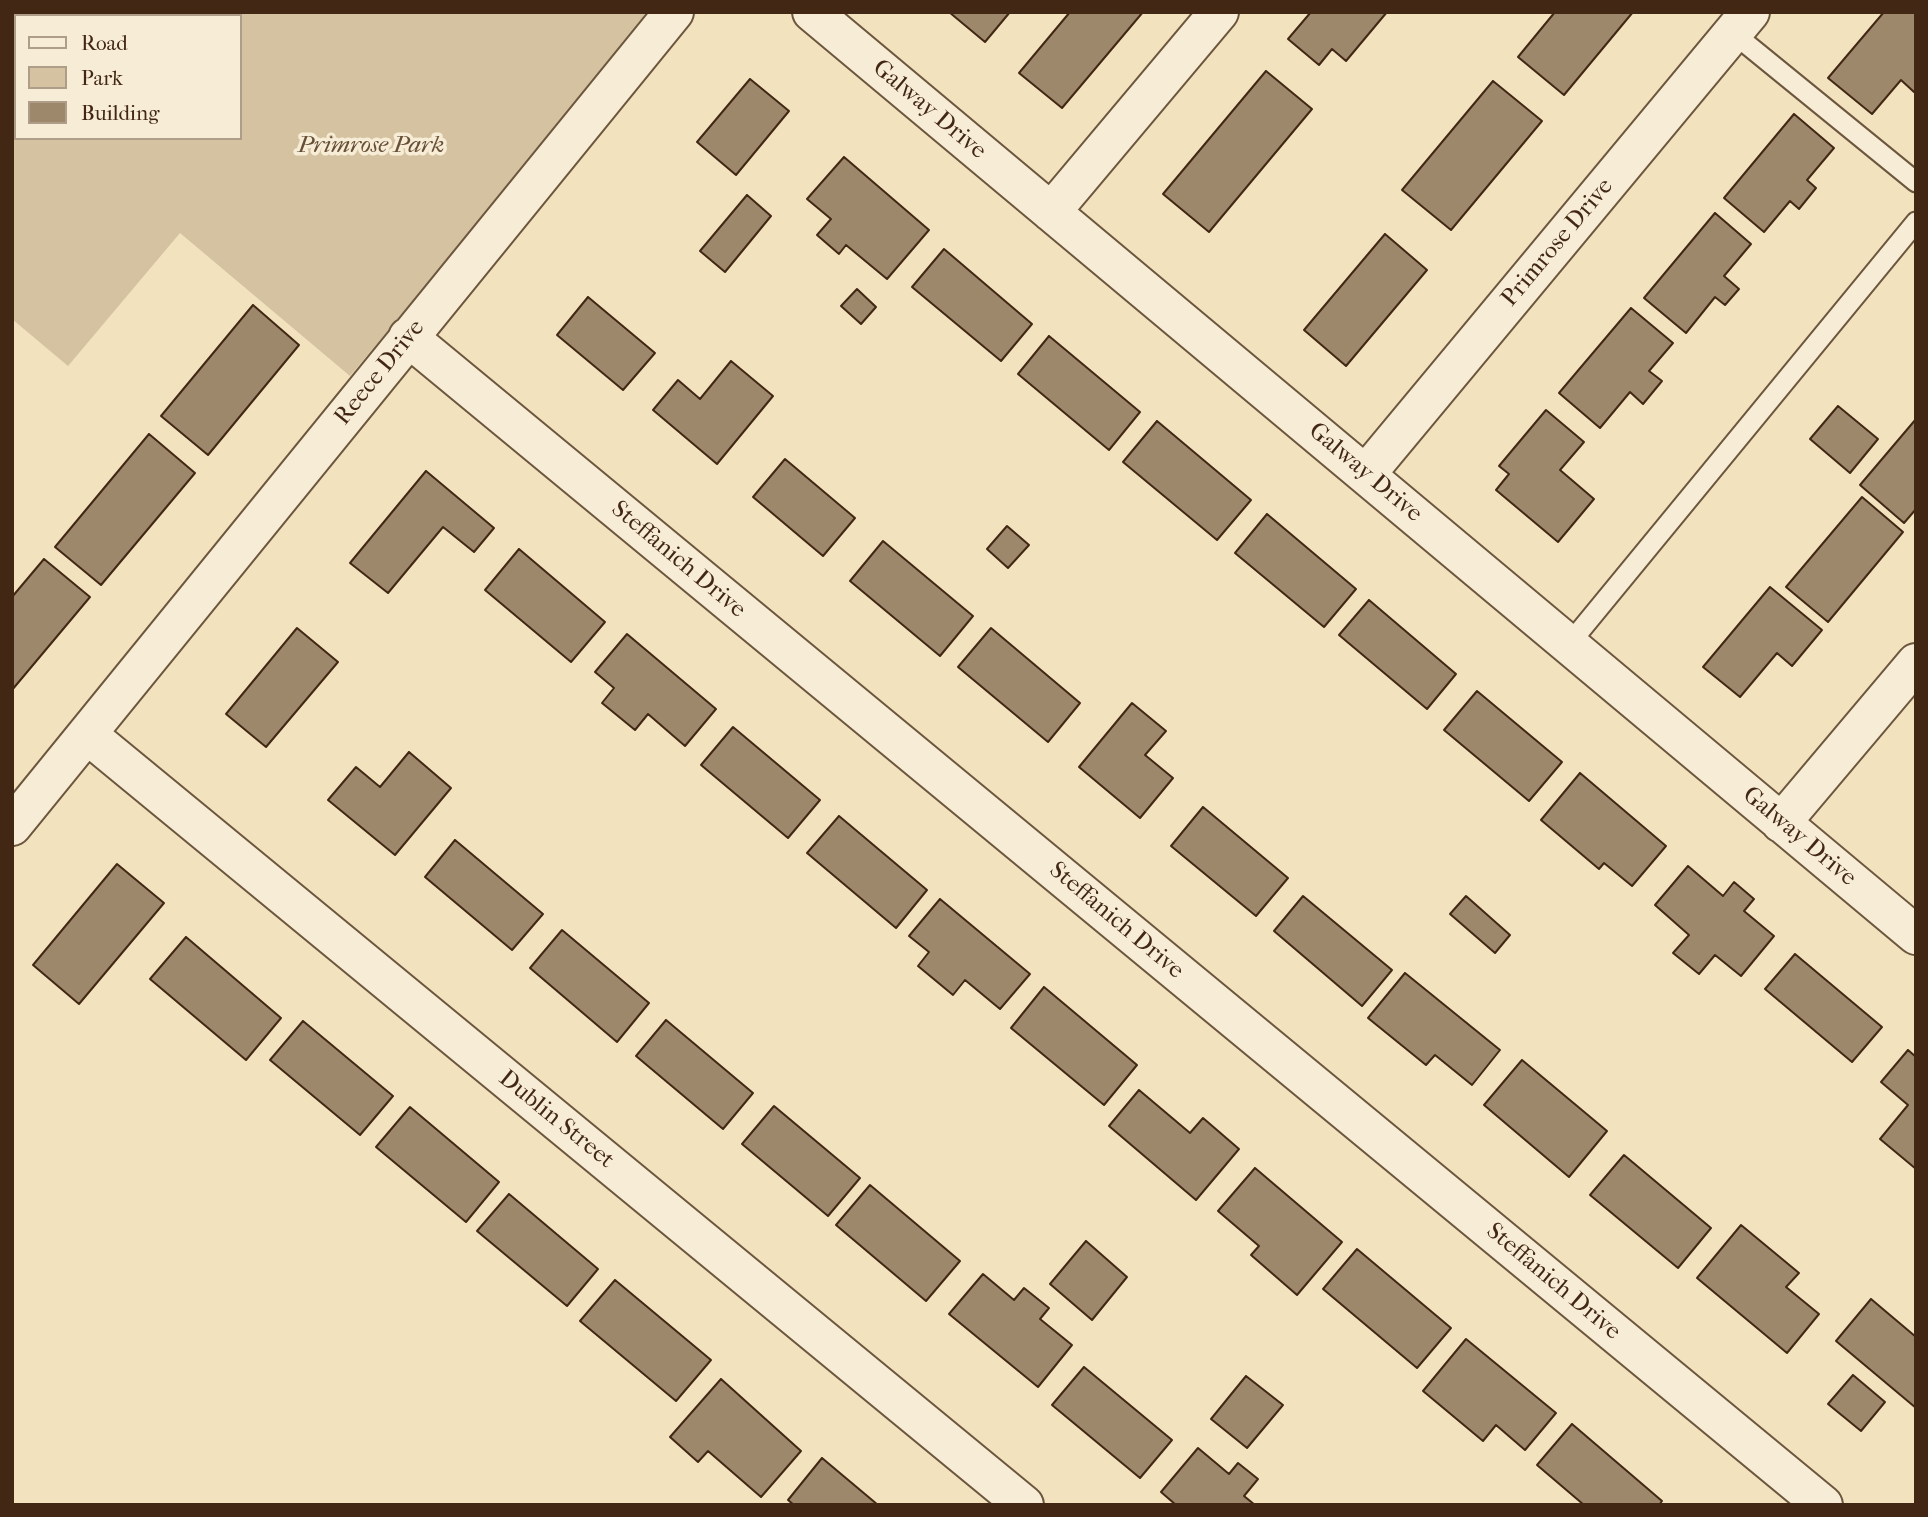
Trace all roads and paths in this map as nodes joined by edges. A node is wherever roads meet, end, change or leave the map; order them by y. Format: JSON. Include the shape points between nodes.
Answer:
{"nodes":[{"id":1,"x":674,"y":12,"type":"edge"},
{"id":2,"x":812,"y":12,"type":"edge"},
{"id":3,"x":1219,"y":12,"type":"edge"},
{"id":4,"x":1741,"y":23,"type":"edge"},
{"id":5,"x":1916,"y":182,"type":"edge"},
{"id":6,"x":1051,"y":212,"type":"junction"},
{"id":7,"x":1916,"y":222,"type":"edge"},
{"id":8,"x":408,"y":337,"type":"junction"},
{"id":9,"x":1366,"y":474,"type":"junction"},
{"id":10,"x":1570,"y":643,"type":"junction"},
{"id":11,"x":1916,"y":663,"type":"edge"},
{"id":12,"x":88,"y":735,"type":"junction"},
{"id":13,"x":1781,"y":823,"type":"junction"},
{"id":14,"x":12,"y":826,"type":"edge"},
{"id":15,"x":1916,"y":934,"type":"edge"},
{"id":16,"x":1024,"y":1505,"type":"edge"},
{"id":17,"x":1823,"y":1505,"type":"edge"}],
"edges":[{"from":1,"to":8,"type":"street","name":"Reece Drive"},
{"from":2,"to":6,"type":"street","name":"Galway Drive"},
{"from":3,"to":6,"type":"street"},
{"from":4,"to":5,"type":"lane"},
{"from":4,"to":9,"type":"street","name":"Primrose Drive"},
{"from":6,"to":9,"type":"street","name":"Galway Drive"},
{"from":7,"to":10,"type":"lane"},
{"from":8,"to":12,"type":"street","name":"Reece Drive"},
{"from":8,"to":17,"type":"street","name":"Steffanich Drive"},
{"from":9,"to":10,"type":"street","name":"Galway Drive"},
{"from":10,"to":13,"type":"street","name":"Galway Drive"},
{"from":11,"to":13,"type":"street"},
{"from":12,"to":14,"type":"street","name":"Reece Drive"},
{"from":12,"to":16,"type":"street","name":"Dublin Street"},
{"from":13,"to":15,"type":"street","name":"Galway Drive"}]}
